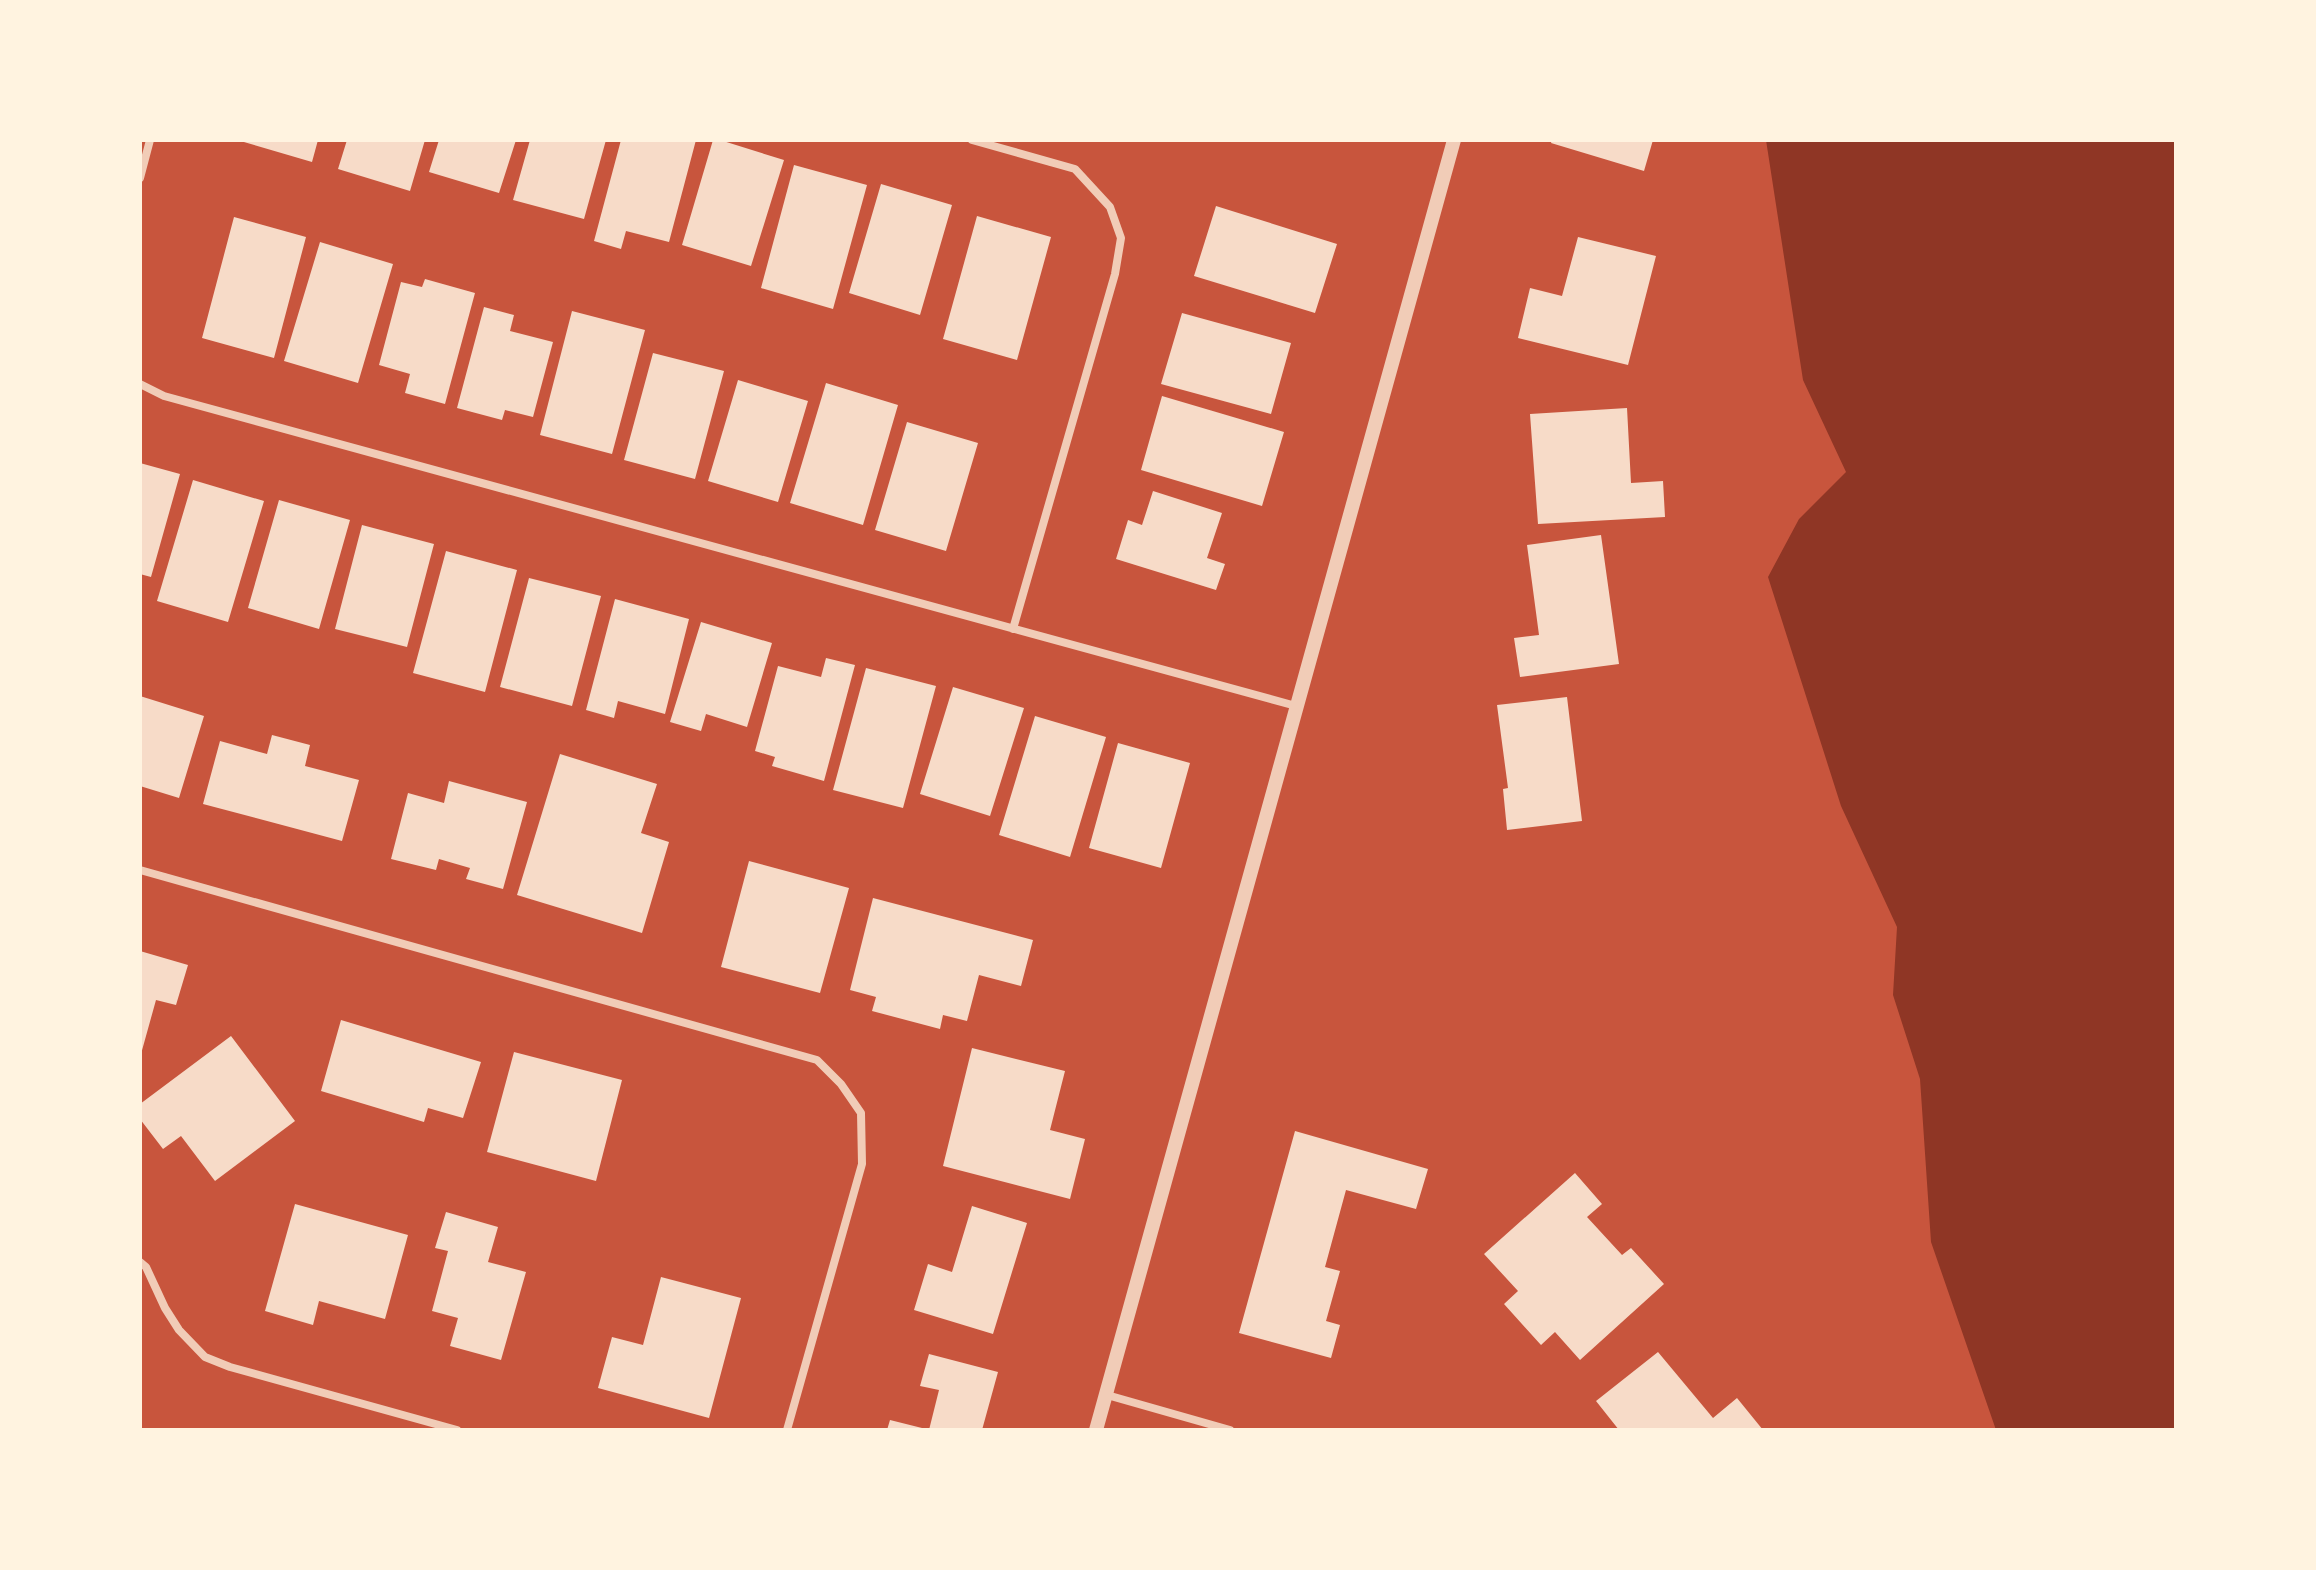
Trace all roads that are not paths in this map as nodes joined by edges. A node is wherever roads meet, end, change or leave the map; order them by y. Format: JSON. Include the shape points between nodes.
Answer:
{"nodes":[{"id":1,"x":150,"y":140,"type":"edge"},
{"id":2,"x":972,"y":140,"type":"edge"},
{"id":3,"x":1454,"y":140,"type":"edge"},
{"id":4,"x":140,"y":178,"type":"edge"},
{"id":5,"x":140,"y":384,"type":"edge"},
{"id":6,"x":1013,"y":629,"type":"junction"},
{"id":7,"x":1296,"y":706,"type":"junction"},
{"id":8,"x":140,"y":870,"type":"edge"},
{"id":9,"x":140,"y":1262,"type":"edge"},
{"id":10,"x":1107,"y":1395,"type":"junction"},
{"id":11,"x":457,"y":1430,"type":"edge"},
{"id":12,"x":787,"y":1430,"type":"edge"},
{"id":13,"x":1096,"y":1430,"type":"edge"},
{"id":14,"x":1230,"y":1430,"type":"edge"}],
"edges":[{"from":1,"to":4,"type":"street"},
{"from":2,"to":6,"type":"street","via":[[1075,169],[1110,207],[1121,238]]},
{"from":3,"to":7,"type":"street"},
{"from":5,"to":6,"type":"street","via":[[164,396]]},
{"from":6,"to":7,"type":"street"},
{"from":7,"to":10,"type":"street"},
{"from":8,"to":12,"type":"street","via":[[817,1060],[861,1113],[862,1164]]},
{"from":9,"to":11,"type":"street","via":[[179,1330],[205,1357]]},
{"from":10,"to":13,"type":"street"},
{"from":10,"to":14,"type":"street"}]}
